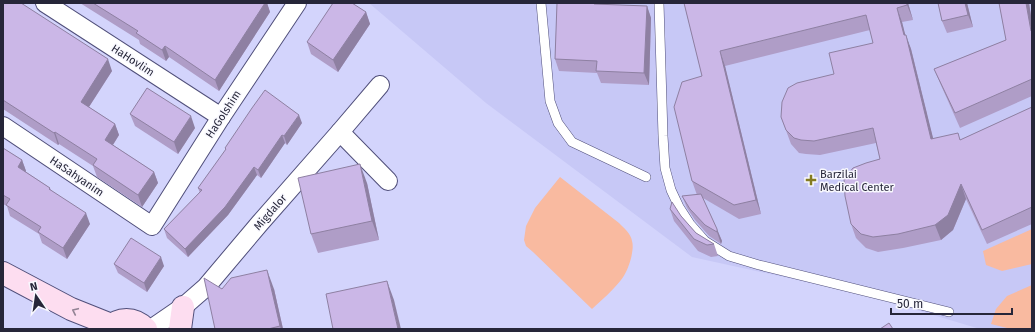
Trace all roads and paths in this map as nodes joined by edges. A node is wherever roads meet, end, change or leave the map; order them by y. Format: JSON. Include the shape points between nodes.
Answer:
{"nodes":[{"id":1,"x":45,"y":3,"type":"edge"},
{"id":2,"x":297,"y":3,"type":"edge"},
{"id":3,"x":541,"y":3,"type":"edge"},
{"id":4,"x":659,"y":3,"type":"edge"},
{"id":5,"x":380,"y":85,"type":"dead end"},
{"id":6,"x":221,"y":117,"type":"junction"},
{"id":7,"x":3,"y":126,"type":"edge"},
{"id":8,"x":340,"y":132,"type":"junction"},
{"id":9,"x":646,"y":177,"type":"dead end"},
{"id":10,"x":388,"y":181,"type":"dead end"},
{"id":11,"x":152,"y":226,"type":"joint"},
{"id":12,"x":3,"y":273,"type":"edge"},
{"id":13,"x":3,"y":288,"type":"edge"},
{"id":14,"x":183,"y":307,"type":"junction"},
{"id":15,"x":949,"y":312,"type":"dead end"},
{"id":16,"x":109,"y":327,"type":"edge"},
{"id":17,"x":77,"y":329,"type":"edge"},
{"id":18,"x":146,"y":329,"type":"edge"},
{"id":19,"x":150,"y":329,"type":"edge"},
{"id":20,"x":180,"y":329,"type":"edge"}],
"edges":[{"from":1,"to":6,"type":"street","name":"HaHovlim"},
{"from":2,"to":6,"type":"street","name":"HaGolshim"},
{"from":3,"to":9,"type":"lane","via":[[550,102],[558,123],[572,142]]},
{"from":4,"to":15,"type":"lane","via":[[665,168],[679,207],[705,241],[729,256],[758,265]]},
{"from":5,"to":8,"type":"street","name":"Migdalor"},
{"from":6,"to":11,"type":"street","name":"HaGolshim"},
{"from":7,"to":11,"type":"street","name":"HaSahyanim"},
{"from":8,"to":10,"type":"street"},
{"from":8,"to":14,"type":"street","name":"Migdalor","via":[[206,286]]},
{"from":16,"to":12,"type":"street","one_way":true},
{"from":13,"to":17,"type":"street"},
{"from":14,"to":19,"type":"street","name":"Migdalor"},
{"from":14,"to":20,"type":"street"},
{"from":16,"to":18,"type":"street","via":[[118,321],[126,320],[135,321]]}]}
